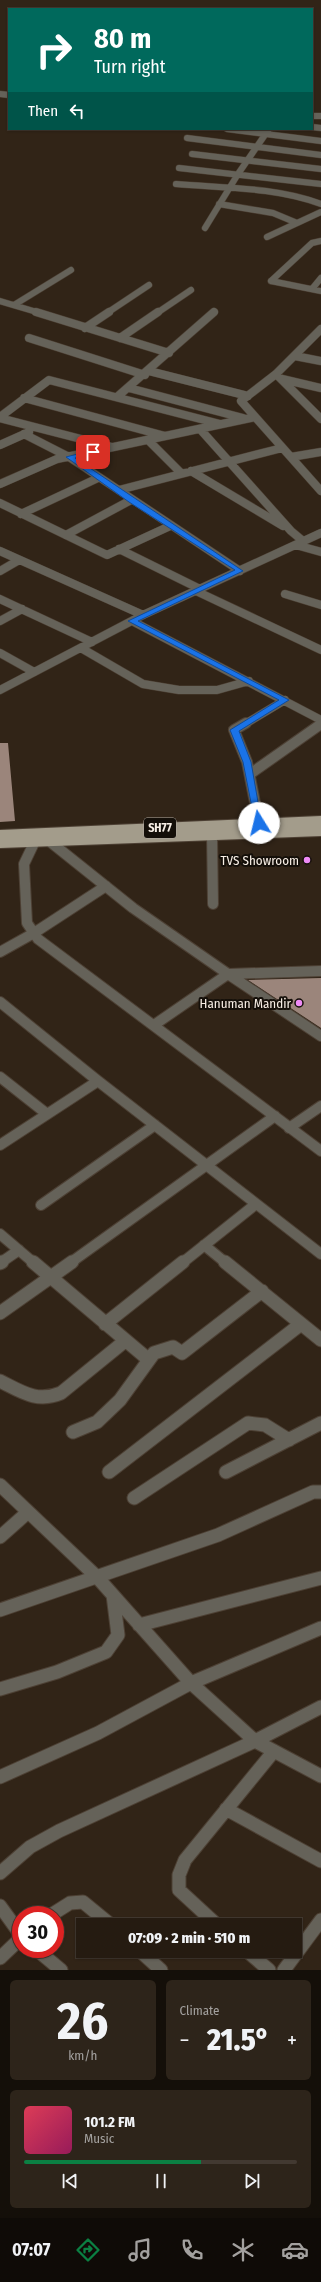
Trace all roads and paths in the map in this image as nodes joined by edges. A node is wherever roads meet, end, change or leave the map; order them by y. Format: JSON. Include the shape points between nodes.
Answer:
{"nodes":[{"id":1,"x":248,"y":130,"type":"edge"},
{"id":2,"x":268,"y":131,"type":"edge"},
{"id":3,"x":187,"y":138,"type":"dead end"},
{"id":4,"x":321,"y":140,"type":"edge"},
{"id":5,"x":257,"y":147,"type":"junction"},
{"id":6,"x":192,"y":154,"type":"dead end"},
{"id":7,"x":321,"y":154,"type":"edge"},
{"id":8,"x":247,"y":160,"type":"junction"},
{"id":9,"x":179,"y":168,"type":"dead end"},
{"id":10,"x":321,"y":169,"type":"edge"},
{"id":11,"x":238,"y":174,"type":"junction"},
{"id":12,"x":176,"y":184,"type":"dead end"},
{"id":13,"x":321,"y":184,"type":"edge"},
{"id":14,"x":228,"y":189,"type":"junction"},
{"id":15,"x":219,"y":204,"type":"junction"},
{"id":16,"x":321,"y":204,"type":"edge"},
{"id":17,"x":321,"y":212,"type":"edge"},
{"id":18,"x":297,"y":224,"type":"junction"},
{"id":19,"x":205,"y":228,"type":"dead end"},
{"id":20,"x":267,"y":237,"type":"dead end"},
{"id":21,"x":321,"y":241,"type":"edge"},
{"id":22,"x":71,"y":270,"type":"dead end"},
{"id":23,"x":321,"y":278,"type":"edge"},
{"id":24,"x":149,"y":285,"type":"dead end"},
{"id":25,"x":312,"y":289,"type":"junction"},
{"id":26,"x":191,"y":290,"type":"dead end"},
{"id":27,"x":321,"y":291,"type":"edge"},
{"id":28,"x":0,"y":301,"type":"edge"},
{"id":29,"x":14,"y":305,"type":"junction"},
{"id":30,"x":214,"y":312,"type":"dead end"},
{"id":31,"x":85,"y":328,"type":"junction"},
{"id":32,"x":320,"y":332,"type":"edge"},
{"id":33,"x":29,"y":338,"type":"dead end"},
{"id":34,"x":120,"y":338,"type":"junction"},
{"id":35,"x":169,"y":353,"type":"junction"},
{"id":36,"x":295,"y":356,"type":"junction"},
{"id":37,"x":321,"y":361,"type":"edge"},
{"id":38,"x":147,"y":373,"type":"junction"},
{"id":39,"x":278,"y":377,"type":"junction"},
{"id":40,"x":129,"y":388,"type":"junction"},
{"id":41,"x":321,"y":388,"type":"edge"},
{"id":42,"x":248,"y":396,"type":"junction"},
{"id":43,"x":24,"y":398,"type":"junction"},
{"id":44,"x":117,"y":398,"type":"junction"},
{"id":45,"x":255,"y":417,"type":"junction"},
{"id":46,"x":0,"y":418,"type":"edge"},
{"id":47,"x":246,"y":419,"type":"junction"},
{"id":48,"x":321,"y":419,"type":"edge"},
{"id":49,"x":221,"y":424,"type":"junction"},
{"id":50,"x":38,"y":428,"type":"junction"},
{"id":51,"x":200,"y":429,"type":"junction"},
{"id":52,"x":24,"y":434,"type":"junction"},
{"id":53,"x":168,"y":436,"type":"junction"},
{"id":54,"x":149,"y":440,"type":"junction"},
{"id":55,"x":0,"y":445,"type":"edge"},
{"id":56,"x":115,"y":448,"type":"junction"},
{"id":57,"x":282,"y":448,"type":"junction"},
{"id":58,"x":321,"y":452,"type":"edge"},
{"id":59,"x":69,"y":457,"type":"junction"},
{"id":60,"x":291,"y":457,"type":"junction"},
{"id":61,"x":229,"y":462,"type":"junction"},
{"id":62,"x":191,"y":471,"type":"junction"},
{"id":63,"x":181,"y":473,"type":"junction"},
{"id":64,"x":98,"y":478,"type":"junction"},
{"id":65,"x":0,"y":484,"type":"edge"},
{"id":66,"x":119,"y":490,"type":"junction"},
{"id":67,"x":321,"y":491,"type":"edge"},
{"id":68,"x":131,"y":500,"type":"junction"},
{"id":69,"x":0,"y":503,"type":"edge"},
{"id":70,"x":21,"y":514,"type":"junction"},
{"id":71,"x":170,"y":526,"type":"junction"},
{"id":72,"x":291,"y":531,"type":"junction"},
{"id":73,"x":321,"y":533,"type":"edge"},
{"id":74,"x":66,"y":535,"type":"junction"},
{"id":75,"x":300,"y":543,"type":"junction"},
{"id":76,"x":119,"y":550,"type":"junction"},
{"id":77,"x":0,"y":551,"type":"edge"},
{"id":78,"x":321,"y":552,"type":"edge"},
{"id":79,"x":19,"y":560,"type":"junction"},
{"id":80,"x":0,"y":571,"type":"edge"},
{"id":81,"x":240,"y":571,"type":"junction"},
{"id":82,"x":198,"y":590,"type":"junction"},
{"id":83,"x":285,"y":594,"type":"dead end"},
{"id":84,"x":0,"y":599,"type":"edge"},
{"id":85,"x":321,"y":605,"type":"edge"},
{"id":86,"x":22,"y":609,"type":"junction"},
{"id":87,"x":143,"y":616,"type":"junction"},
{"id":88,"x":0,"y":621,"type":"edge"},
{"id":89,"x":132,"y":621,"type":"junction"},
{"id":90,"x":92,"y":642,"type":"junction"},
{"id":91,"x":81,"y":648,"type":"junction"},
{"id":92,"x":321,"y":650,"type":"edge"},
{"id":93,"x":0,"y":653,"type":"edge"},
{"id":94,"x":34,"y":672,"type":"junction"},
{"id":95,"x":248,"y":681,"type":"junction"},
{"id":96,"x":0,"y":690,"type":"edge"},
{"id":97,"x":285,"y":700,"type":"junction"},
{"id":98,"x":321,"y":720,"type":"edge"},
{"id":99,"x":321,"y":724,"type":"edge"},
{"id":100,"x":250,"y":774,"type":"junction"},
{"id":101,"x":321,"y":821,"type":"edge"},
{"id":102,"x":259,"y":823,"type":"junction"},
{"id":103,"x":321,"y":831,"type":"edge"},
{"id":104,"x":212,"y":834,"type":"junction"},
{"id":105,"x":0,"y":835,"type":"edge"},
{"id":106,"x":48,"y":840,"type":"junction"},
{"id":107,"x":35,"y":841,"type":"junction"},
{"id":108,"x":0,"y":843,"type":"edge"},
{"id":109,"x":106,"y":886,"type":"junction"},
{"id":110,"x":213,"y":904,"type":"dead end"},
{"id":111,"x":34,"y":933,"type":"junction"},
{"id":112,"x":0,"y":952,"type":"edge"},
{"id":113,"x":321,"y":971,"type":"edge"},
{"id":114,"x":228,"y":974,"type":"junction"},
{"id":115,"x":3,"y":1007,"type":"edge"},
{"id":116,"x":154,"y":1025,"type":"junction"},
{"id":117,"x":321,"y":1036,"type":"edge"},
{"id":118,"x":0,"y":1077,"type":"edge"},
{"id":119,"x":98,"y":1082,"type":"junction"},
{"id":120,"x":321,"y":1106,"type":"edge"},
{"id":121,"x":47,"y":1114,"type":"junction"},
{"id":122,"x":275,"y":1116,"type":"junction"},
{"id":123,"x":155,"y":1126,"type":"junction"},
{"id":124,"x":289,"y":1128,"type":"junction"},
{"id":125,"x":0,"y":1145,"type":"edge"},
{"id":126,"x":321,"y":1151,"type":"edge"},
{"id":127,"x":205,"y":1165,"type":"junction"},
{"id":128,"x":256,"y":1204,"type":"junction"},
{"id":129,"x":41,"y":1205,"type":"dead end"},
{"id":130,"x":0,"y":1234,"type":"edge"},
{"id":131,"x":204,"y":1245,"type":"junction"},
{"id":132,"x":18,"y":1250,"type":"junction"},
{"id":133,"x":321,"y":1254,"type":"edge"},
{"id":134,"x":0,"y":1263,"type":"edge"},
{"id":135,"x":50,"y":1278,"type":"junction"},
{"id":136,"x":262,"y":1291,"type":"junction"},
{"id":137,"x":0,"y":1313,"type":"edge"},
{"id":138,"x":105,"y":1324,"type":"junction"},
{"id":139,"x":301,"y":1324,"type":"junction"},
{"id":140,"x":321,"y":1340,"type":"edge"},
{"id":141,"x":125,"y":1341,"type":"junction"},
{"id":142,"x":149,"y":1360,"type":"junction"},
{"id":143,"x":0,"y":1381,"type":"edge"},
{"id":144,"x":321,"y":1423,"type":"edge"},
{"id":145,"x":73,"y":1432,"type":"dead end"},
{"id":146,"x":289,"y":1440,"type":"junction"},
{"id":147,"x":109,"y":1472,"type":"dead end"},
{"id":148,"x":226,"y":1472,"type":"dead end"},
{"id":149,"x":0,"y":1485,"type":"edge"},
{"id":150,"x":321,"y":1492,"type":"edge"},
{"id":151,"x":134,"y":1498,"type":"dead end"},
{"id":152,"x":28,"y":1512,"type":"junction"},
{"id":153,"x":0,"y":1537,"type":"edge"},
{"id":154,"x":97,"y":1577,"type":"junction"},
{"id":155,"x":321,"y":1578,"type":"edge"},
{"id":156,"x":113,"y":1595,"type":"junction"},
{"id":157,"x":0,"y":1610,"type":"edge"},
{"id":158,"x":139,"y":1624,"type":"junction"},
{"id":159,"x":321,"y":1628,"type":"edge"},
{"id":160,"x":191,"y":1683,"type":"junction"},
{"id":161,"x":0,"y":1689,"type":"edge"},
{"id":162,"x":321,"y":1707,"type":"edge"},
{"id":163,"x":254,"y":1741,"type":"junction"},
{"id":164,"x":274,"y":1751,"type":"junction"},
{"id":165,"x":321,"y":1776,"type":"edge"},
{"id":166,"x":0,"y":1777,"type":"edge"},
{"id":167,"x":226,"y":1809,"type":"junction"},
{"id":168,"x":321,"y":1861,"type":"edge"},
{"id":169,"x":0,"y":1873,"type":"edge"},
{"id":170,"x":0,"y":1906,"type":"edge"},
{"id":171,"x":63,"y":1906,"type":"edge"},
{"id":172,"x":103,"y":1918,"type":"edge"},
{"id":173,"x":209,"y":1918,"type":"edge"},
{"id":174,"x":321,"y":1920,"type":"edge"},
{"id":175,"x":12,"y":1923,"type":"edge"},
{"id":176,"x":12,"y":1947,"type":"edge"},
{"id":177,"x":0,"y":1958,"type":"edge"},
{"id":178,"x":47,"y":1958,"type":"edge"},
{"id":179,"x":147,"y":1958,"type":"edge"},
{"id":180,"x":255,"y":1958,"type":"edge"},
{"id":181,"x":61,"y":1970,"type":"edge"},
{"id":182,"x":160,"y":1970,"type":"edge"},
{"id":183,"x":269,"y":1970,"type":"edge"},
{"id":184,"x":284,"y":1970,"type":"edge"}],
"edges":[{"from":1,"to":2,"type":"street"},
{"from":2,"to":4,"type":"street"},
{"from":2,"to":5,"type":"street"},
{"from":3,"to":5,"type":"street"},
{"from":5,"to":7,"type":"street"},
{"from":5,"to":8,"type":"street"},
{"from":6,"to":8,"type":"street"},
{"from":8,"to":10,"type":"street"},
{"from":8,"to":11,"type":"street"},
{"from":9,"to":11,"type":"street"},
{"from":11,"to":13,"type":"street"},
{"from":11,"to":14,"type":"street"},
{"from":12,"to":14,"type":"street"},
{"from":14,"to":15,"type":"street"},
{"from":14,"to":16,"type":"street","via":[[305,198]]},
{"from":15,"to":18,"type":"street","via":[[273,213]]},
{"from":15,"to":19,"type":"street"},
{"from":17,"to":18,"type":"street"},
{"from":18,"to":20,"type":"street"},
{"from":21,"to":25,"type":"street","via":[[312,243],[271,281]]},
{"from":22,"to":29,"type":"street"},
{"from":23,"to":25,"type":"street"},
{"from":24,"to":31,"type":"street"},
{"from":25,"to":27,"type":"street"},
{"from":26,"to":34,"type":"street"},
{"from":28,"to":29,"type":"street"},
{"from":29,"to":31,"type":"street"},
{"from":30,"to":35,"type":"street"},
{"from":31,"to":34,"type":"street"},
{"from":32,"to":36,"type":"street"},
{"from":33,"to":38,"type":"street"},
{"from":34,"to":35,"type":"street"},
{"from":35,"to":38,"type":"street"},
{"from":36,"to":37,"type":"street"},
{"from":36,"to":39,"type":"street"},
{"from":38,"to":40,"type":"street"},
{"from":38,"to":42,"type":"street"},
{"from":39,"to":41,"type":"street"},
{"from":39,"to":42,"type":"street"},
{"from":39,"to":48,"type":"street"},
{"from":40,"to":44,"type":"street"},
{"from":40,"to":47,"type":"street"},
{"from":42,"to":45,"type":"street","via":[[241,401]]},
{"from":43,"to":44,"type":"street","via":[[49,380]]},
{"from":43,"to":46,"type":"street"},
{"from":43,"to":53,"type":"street"},
{"from":44,"to":49,"type":"street"},
{"from":45,"to":47,"type":"street"},
{"from":45,"to":57,"type":"street"},
{"from":46,"to":50,"type":"street"},
{"from":47,"to":49,"type":"street"},
{"from":49,"to":51,"type":"street"},
{"from":50,"to":52,"type":"street"},
{"from":50,"to":56,"type":"street"},
{"from":51,"to":53,"type":"street"},
{"from":51,"to":61,"type":"street"},
{"from":52,"to":55,"type":"street"},
{"from":52,"to":59,"type":"street"},
{"from":53,"to":54,"type":"street"},
{"from":54,"to":56,"type":"street"},
{"from":54,"to":63,"type":"street"},
{"from":56,"to":59,"type":"street"},
{"from":57,"to":60,"type":"street"},
{"from":57,"to":61,"type":"street"},
{"from":58,"to":60,"type":"street"},
{"from":59,"to":64,"type":"street"},
{"from":59,"to":65,"type":"street","via":[[57,459]]},
{"from":60,"to":67,"type":"street"},
{"from":61,"to":62,"type":"street"},
{"from":61,"to":72,"type":"street"},
{"from":62,"to":63,"type":"street"},
{"from":62,"to":72,"type":"street"},
{"from":63,"to":66,"type":"street"},
{"from":64,"to":66,"type":"street"},
{"from":64,"to":70,"type":"street"},
{"from":66,"to":68,"type":"street"},
{"from":68,"to":71,"type":"street"},
{"from":68,"to":74,"type":"street"},
{"from":69,"to":70,"type":"street"},
{"from":70,"to":74,"type":"street"},
{"from":71,"to":76,"type":"street"},
{"from":71,"to":81,"type":"street"},
{"from":72,"to":75,"type":"street"},
{"from":73,"to":75,"type":"street"},
{"from":74,"to":76,"type":"street","via":[[107,555]]},
{"from":75,"to":78,"type":"street"},
{"from":75,"to":81,"type":"street"},
{"from":76,"to":82,"type":"street"},
{"from":77,"to":79,"type":"street"},
{"from":79,"to":80,"type":"street"},
{"from":79,"to":87,"type":"street"},
{"from":81,"to":82,"type":"street"},
{"from":82,"to":87,"type":"street"},
{"from":82,"to":92,"type":"street"},
{"from":83,"to":85,"type":"street"},
{"from":84,"to":86,"type":"street"},
{"from":86,"to":88,"type":"street"},
{"from":86,"to":90,"type":"street"},
{"from":87,"to":89,"type":"street"},
{"from":89,"to":90,"type":"street"},
{"from":89,"to":95,"type":"street"},
{"from":90,"to":91,"type":"street"},
{"from":91,"to":94,"type":"street"},
{"from":91,"to":95,"type":"street","via":[[143,684],[180,690],[217,690]]},
{"from":93,"to":94,"type":"street"},
{"from":94,"to":96,"type":"street"},
{"from":95,"to":97,"type":"street"},
{"from":97,"to":98,"type":"street"},
{"from":97,"to":100,"type":"street","via":[[234,730]]},
{"from":99,"to":100,"type":"street"},
{"from":100,"to":102,"type":"street"},
{"from":101,"to":102,"type":"main road","number":"SH77"},
{"from":102,"to":105,"type":"main road","number":"SH77"},
{"from":103,"to":104,"type":"main road","number":"SH77"},
{"from":104,"to":106,"type":"main road","number":"SH77"},
{"from":104,"to":110,"type":"street"},
{"from":106,"to":107,"type":"main road","number":"SH77"},
{"from":106,"to":109,"type":"street"},
{"from":107,"to":108,"type":"main road","number":"SH77"},
{"from":107,"to":111,"type":"street","via":[[24,864],[27,923]]},
{"from":109,"to":111,"type":"street"},
{"from":109,"to":114,"type":"street","via":[[133,908]]},
{"from":111,"to":112,"type":"street"},
{"from":111,"to":116,"type":"street","via":[[38,939]]},
{"from":113,"to":114,"type":"street"},
{"from":114,"to":116,"type":"street"},
{"from":114,"to":117,"type":"street"},
{"from":115,"to":119,"type":"street"},
{"from":116,"to":122,"type":"street"},
{"from":118,"to":121,"type":"street"},
{"from":119,"to":121,"type":"street"},
{"from":119,"to":123,"type":"street"},
{"from":120,"to":124,"type":"street"},
{"from":121,"to":125,"type":"street"},
{"from":122,"to":124,"type":"street"},
{"from":122,"to":127,"type":"street"},
{"from":123,"to":127,"type":"street"},
{"from":123,"to":129,"type":"street"},
{"from":124,"to":126,"type":"street"},
{"from":127,"to":128,"type":"street"},
{"from":127,"to":135,"type":"street"},
{"from":128,"to":131,"type":"street"},
{"from":128,"to":133,"type":"street"},
{"from":130,"to":132,"type":"street"},
{"from":131,"to":136,"type":"street"},
{"from":131,"to":138,"type":"street"},
{"from":132,"to":134,"type":"street"},
{"from":132,"to":135,"type":"street"},
{"from":135,"to":137,"type":"street"},
{"from":135,"to":138,"type":"street"},
{"from":136,"to":139,"type":"street"},
{"from":136,"to":142,"type":"street","via":[[182,1353],[173,1347],[154,1353]]},
{"from":138,"to":141,"type":"street"},
{"from":139,"to":140,"type":"street"},
{"from":139,"to":147,"type":"street"},
{"from":141,"to":142,"type":"street"},
{"from":141,"to":143,"type":"street","via":[[61,1393],[51,1398],[39,1400]]},
{"from":142,"to":145,"type":"street","via":[[120,1400],[97,1422]]},
{"from":144,"to":146,"type":"street"},
{"from":146,"to":148,"type":"street"},
{"from":146,"to":151,"type":"street","via":[[265,1424],[248,1422]]},
{"from":149,"to":152,"type":"street"},
{"from":150,"to":154,"type":"street","via":[[313,1492],[218,1535]]},
{"from":152,"to":153,"type":"street"},
{"from":152,"to":154,"type":"street"},
{"from":154,"to":156,"type":"street"},
{"from":154,"to":157,"type":"street"},
{"from":155,"to":158,"type":"street"},
{"from":156,"to":158,"type":"street"},
{"from":156,"to":161,"type":"street","via":[[118,1636],[106,1652],[57,1672]]},
{"from":158,"to":160,"type":"street"},
{"from":159,"to":160,"type":"street"},
{"from":160,"to":163,"type":"street"},
{"from":160,"to":166,"type":"street","via":[[98,1733]]},
{"from":162,"to":163,"type":"street"},
{"from":163,"to":164,"type":"street"},
{"from":163,"to":169,"type":"street","via":[[47,1837],[30,1847]]},
{"from":164,"to":165,"type":"street"},
{"from":164,"to":167,"type":"street"},
{"from":167,"to":168,"type":"street"},
{"from":167,"to":173,"type":"street","via":[[185,1860],[179,1875],[179,1890]]},
{"from":170,"to":175,"type":"street"},
{"from":171,"to":172,"type":"street","via":[[70,1901],[81,1900]]},
{"from":174,"to":184,"type":"street"},
{"from":176,"to":177,"type":"street"},
{"from":178,"to":181,"type":"street"},
{"from":179,"to":182,"type":"street"},
{"from":180,"to":183,"type":"street"}]}
